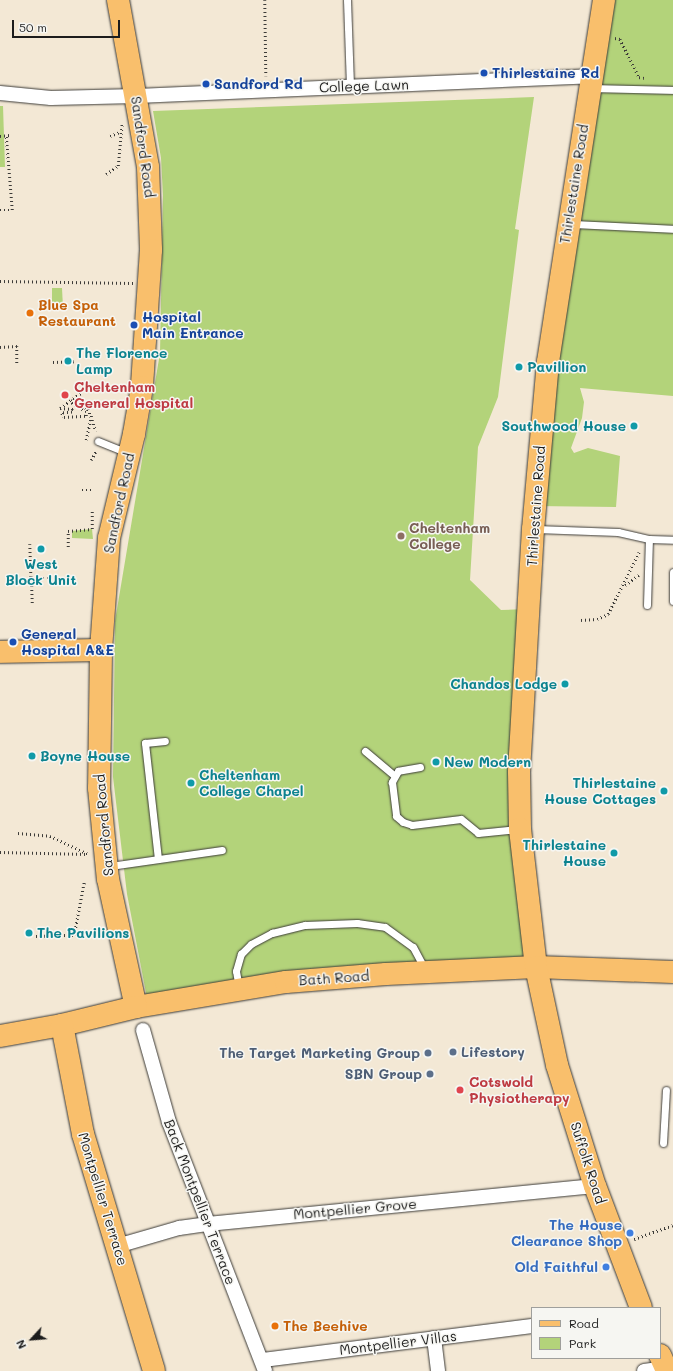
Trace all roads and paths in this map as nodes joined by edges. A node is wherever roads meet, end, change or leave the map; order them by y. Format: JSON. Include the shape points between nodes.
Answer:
{"nodes":[{"id":1,"x":118,"y":0,"type":"edge"},
{"id":2,"x":265,"y":0,"type":"edge"},
{"id":3,"x":348,"y":0,"type":"edge"},
{"id":4,"x":604,"y":0,"type":"edge"},
{"id":5,"x":613,"y":38,"type":"dead end"},
{"id":6,"x":590,"y":82,"type":"junction"},
{"id":7,"x":350,"y":87,"type":"junction"},
{"id":8,"x":646,"y":89,"type":"junction"},
{"id":9,"x":673,"y":90,"type":"edge"},
{"id":10,"x":266,"y":91,"type":"junction"},
{"id":11,"x":0,"y":93,"type":"edge"},
{"id":12,"x":136,"y":96,"type":"junction"},
{"id":13,"x":120,"y":132,"type":"dead end"},
{"id":14,"x":0,"y":136,"type":"edge"},
{"id":15,"x":110,"y":136,"type":"dead end"},
{"id":16,"x":118,"y":166,"type":"dead end"},
{"id":17,"x":106,"y":174,"type":"dead end"},
{"id":18,"x":0,"y":210,"type":"edge"},
{"id":19,"x":567,"y":224,"type":"junction"},
{"id":20,"x":673,"y":230,"type":"edge"},
{"id":21,"x":0,"y":281,"type":"edge"},
{"id":22,"x":149,"y":284,"type":"junction"},
{"id":23,"x":0,"y":347,"type":"edge"},
{"id":24,"x":77,"y":361,"type":"dead end"},
{"id":25,"x":53,"y":362,"type":"dead end"},
{"id":26,"x":17,"y":363,"type":"dead end"},
{"id":27,"x":81,"y":392,"type":"dead end"},
{"id":28,"x":70,"y":401,"type":"junction"},
{"id":29,"x":91,"y":416,"type":"junction"},
{"id":30,"x":86,"y":440,"type":"dead end"},
{"id":31,"x":98,"y":441,"type":"joint"},
{"id":32,"x":130,"y":454,"type":"junction"},
{"id":33,"x":94,"y":457,"type":"dead end"},
{"id":34,"x":91,"y":460,"type":"dead end"},
{"id":35,"x":82,"y":490,"type":"dead end"},
{"id":36,"x":91,"y":490,"type":"dead end"},
{"id":37,"x":92,"y":510,"type":"dead end"},
{"id":38,"x":533,"y":529,"type":"junction"},
{"id":39,"x":649,"y":539,"type":"junction"},
{"id":40,"x":673,"y":540,"type":"edge"},
{"id":41,"x":30,"y":544,"type":"dead end"},
{"id":42,"x":68,"y":547,"type":"dead end"},
{"id":43,"x":649,"y":550,"type":"junction"},
{"id":44,"x":673,"y":572,"type":"edge"},
{"id":45,"x":648,"y":574,"type":"junction"},
{"id":46,"x":31,"y":578,"type":"junction"},
{"id":47,"x":74,"y":578,"type":"dead end"},
{"id":48,"x":623,"y":586,"type":"junction"},
{"id":49,"x":673,"y":601,"type":"edge"},
{"id":50,"x":32,"y":603,"type":"dead end"},
{"id":51,"x":647,"y":605,"type":"dead end"},
{"id":52,"x":581,"y":620,"type":"dead end"},
{"id":53,"x":101,"y":650,"type":"junction"},
{"id":54,"x":0,"y":652,"type":"edge"},
{"id":55,"x":165,"y":741,"type":"dead end"},
{"id":56,"x":365,"y":751,"type":"dead end"},
{"id":57,"x":420,"y":767,"type":"dead end"},
{"id":58,"x":394,"y":775,"type":"junction"},
{"id":59,"x":520,"y":829,"type":"junction"},
{"id":60,"x":18,"y":833,"type":"dead end"},
{"id":61,"x":222,"y":850,"type":"dead end"},
{"id":62,"x":0,"y":852,"type":"edge"},
{"id":63,"x":99,"y":858,"type":"junction"},
{"id":64,"x":158,"y":860,"type":"junction"},
{"id":65,"x":84,"y":882,"type":"dead end"},
{"id":66,"x":36,"y":936,"type":"dead end"},
{"id":67,"x":536,"y":967,"type":"junction"},
{"id":68,"x":426,"y":972,"type":"junction"},
{"id":69,"x":673,"y":972,"type":"edge"},
{"id":70,"x":239,"y":988,"type":"junction"},
{"id":71,"x":136,"y":1006,"type":"junction"},
{"id":72,"x":62,"y":1025,"type":"junction"},
{"id":73,"x":143,"y":1030,"type":"dead end"},
{"id":74,"x":0,"y":1036,"type":"edge"},
{"id":75,"x":666,"y":1090,"type":"dead end"},
{"id":76,"x":663,"y":1143,"type":"dead end"},
{"id":77,"x":594,"y":1186,"type":"junction"},
{"id":78,"x":207,"y":1224,"type":"junction"},
{"id":79,"x":673,"y":1225,"type":"edge"},
{"id":80,"x":117,"y":1246,"type":"junction"},
{"id":81,"x":616,"y":1246,"type":"junction"},
{"id":82,"x":642,"y":1307,"type":"edge"},
{"id":83,"x":531,"y":1326,"type":"edge"},
{"id":84,"x":434,"y":1338,"type":"junction"},
{"id":85,"x":664,"y":1364,"type":"edge"},
{"id":86,"x":264,"y":1366,"type":"edge"},
{"id":87,"x":154,"y":1371,"type":"edge"},
{"id":88,"x":438,"y":1371,"type":"edge"},
{"id":89,"x":644,"y":1371,"type":"edge"}],
"edges":[{"from":1,"to":12,"type":"main road","name":"Sandford Road"},
{"from":2,"to":10,"type":"path"},
{"from":3,"to":7,"type":"lane"},
{"from":4,"to":6,"type":"main road","name":"Thirlestaine Road"},
{"from":5,"to":8,"type":"path","via":[[620,39],[640,77],[646,78]]},
{"from":6,"to":7,"type":"street","name":"College Lawn"},
{"from":6,"to":8,"type":"lane"},
{"from":6,"to":19,"type":"main road","name":"Thirlestaine Road"},
{"from":7,"to":10,"type":"street","name":"College Lawn"},
{"from":8,"to":9,"type":"lane"},
{"from":10,"to":12,"type":"street","name":"College Lawn"},
{"from":11,"to":12,"type":"street","name":"College Lawn","via":[[51,98]]},
{"from":12,"to":22,"type":"main road","name":"Sandford Road","via":[[150,197]]},
{"from":13,"to":15,"type":"path"},
{"from":14,"to":18,"type":"path","via":[[8,135],[12,210]]},
{"from":16,"to":17,"type":"path"},
{"from":19,"to":20,"type":"lane"},
{"from":19,"to":38,"type":"main road","name":"Thirlestaine Road","via":[[548,362]]},
{"from":21,"to":22,"type":"path"},
{"from":22,"to":32,"type":"main road","name":"Sandford Road","via":[[143,380]]},
{"from":23,"to":26,"type":"path","via":[[17,346]]},
{"from":24,"to":25,"type":"path"},
{"from":27,"to":28,"type":"path"},
{"from":28,"to":28,"type":"path","via":[[60,408],[71,408],[73,411],[62,413],[62,416],[86,416],[86,412]]},
{"from":28,"to":29,"type":"path","via":[[88,410]]},
{"from":29,"to":30,"type":"path"},
{"from":29,"to":31,"type":"path"},
{"from":31,"to":32,"type":"lane"},
{"from":32,"to":53,"type":"main road","name":"Sandford Road","via":[[109,538]]},
{"from":33,"to":34,"type":"path"},
{"from":35,"to":36,"type":"path"},
{"from":37,"to":42,"type":"path","via":[[92,529],[68,531]]},
{"from":38,"to":39,"type":"lane","via":[[618,532]]},
{"from":38,"to":59,"type":"main road","name":"Thirlestaine Road","via":[[518,772]]},
{"from":39,"to":40,"type":"lane"},
{"from":39,"to":43,"type":"lane"},
{"from":41,"to":46,"type":"path"},
{"from":43,"to":45,"type":"lane"},
{"from":43,"to":48,"type":"path","via":[[639,552],[635,556]]},
{"from":44,"to":49,"type":"lane"},
{"from":45,"to":48,"type":"path","via":[[635,576]]},
{"from":45,"to":51,"type":"lane"},
{"from":46,"to":47,"type":"path"},
{"from":46,"to":50,"type":"path"},
{"from":48,"to":52,"type":"path","via":[[608,614],[597,619]]},
{"from":53,"to":54,"type":"main road"},
{"from":53,"to":63,"type":"main road","name":"Sandford Road"},
{"from":55,"to":64,"type":"lane","via":[[145,743]]},
{"from":56,"to":58,"type":"lane"},
{"from":57,"to":58,"type":"lane","via":[[398,771]]},
{"from":58,"to":59,"type":"lane","via":[[394,808],[396,816],[403,822],[412,825],[461,819],[478,833]]},
{"from":59,"to":67,"type":"main road","name":"Thirlestaine Road"},
{"from":60,"to":63,"type":"path","via":[[50,836]]},
{"from":61,"to":64,"type":"lane"},
{"from":62,"to":63,"type":"path"},
{"from":63,"to":64,"type":"lane"},
{"from":63,"to":71,"type":"main road","name":"Sandford Road"},
{"from":65,"to":66,"type":"path","via":[[74,935]]},
{"from":67,"to":68,"type":"main road","name":"Bath Road"},
{"from":67,"to":69,"type":"main road","name":"Bath Road"},
{"from":67,"to":77,"type":"main road","name":"Suffolk Road","via":[[557,1066]]},
{"from":68,"to":70,"type":"main road","name":"Bath Road"},
{"from":68,"to":70,"type":"lane","via":[[413,947],[385,927],[357,923],[306,925],[272,933],[251,944],[241,954],[238,966]]},
{"from":70,"to":71,"type":"main road","name":"Bath Road"},
{"from":71,"to":72,"type":"main road","name":"Bath Road"},
{"from":72,"to":74,"type":"main road","name":"Bath Road"},
{"from":72,"to":80,"type":"main road","name":"Montpellier Terrace","via":[[83,1134]]},
{"from":73,"to":78,"type":"street","name":"Back Montpellier Terrace","via":[[169,1122]]},
{"from":75,"to":76,"type":"lane"},
{"from":77,"to":78,"type":"street","name":"Montpellier Grove"},
{"from":77,"to":81,"type":"main road","name":"Suffolk Road"},
{"from":78,"to":80,"type":"street","name":"Montpellier Grove","via":[[179,1228]]},
{"from":78,"to":86,"type":"street","name":"Back Montpellier Terrace"},
{"from":79,"to":81,"type":"path"},
{"from":80,"to":87,"type":"main road","name":"Montpellier Terrace"},
{"from":81,"to":82,"type":"main road","name":"Suffolk Road"},
{"from":83,"to":84,"type":"street","name":"Montpellier Villas"},
{"from":84,"to":86,"type":"street","name":"Montpellier Villas"},
{"from":84,"to":88,"type":"street"},
{"from":85,"to":89,"type":"street"}]}
